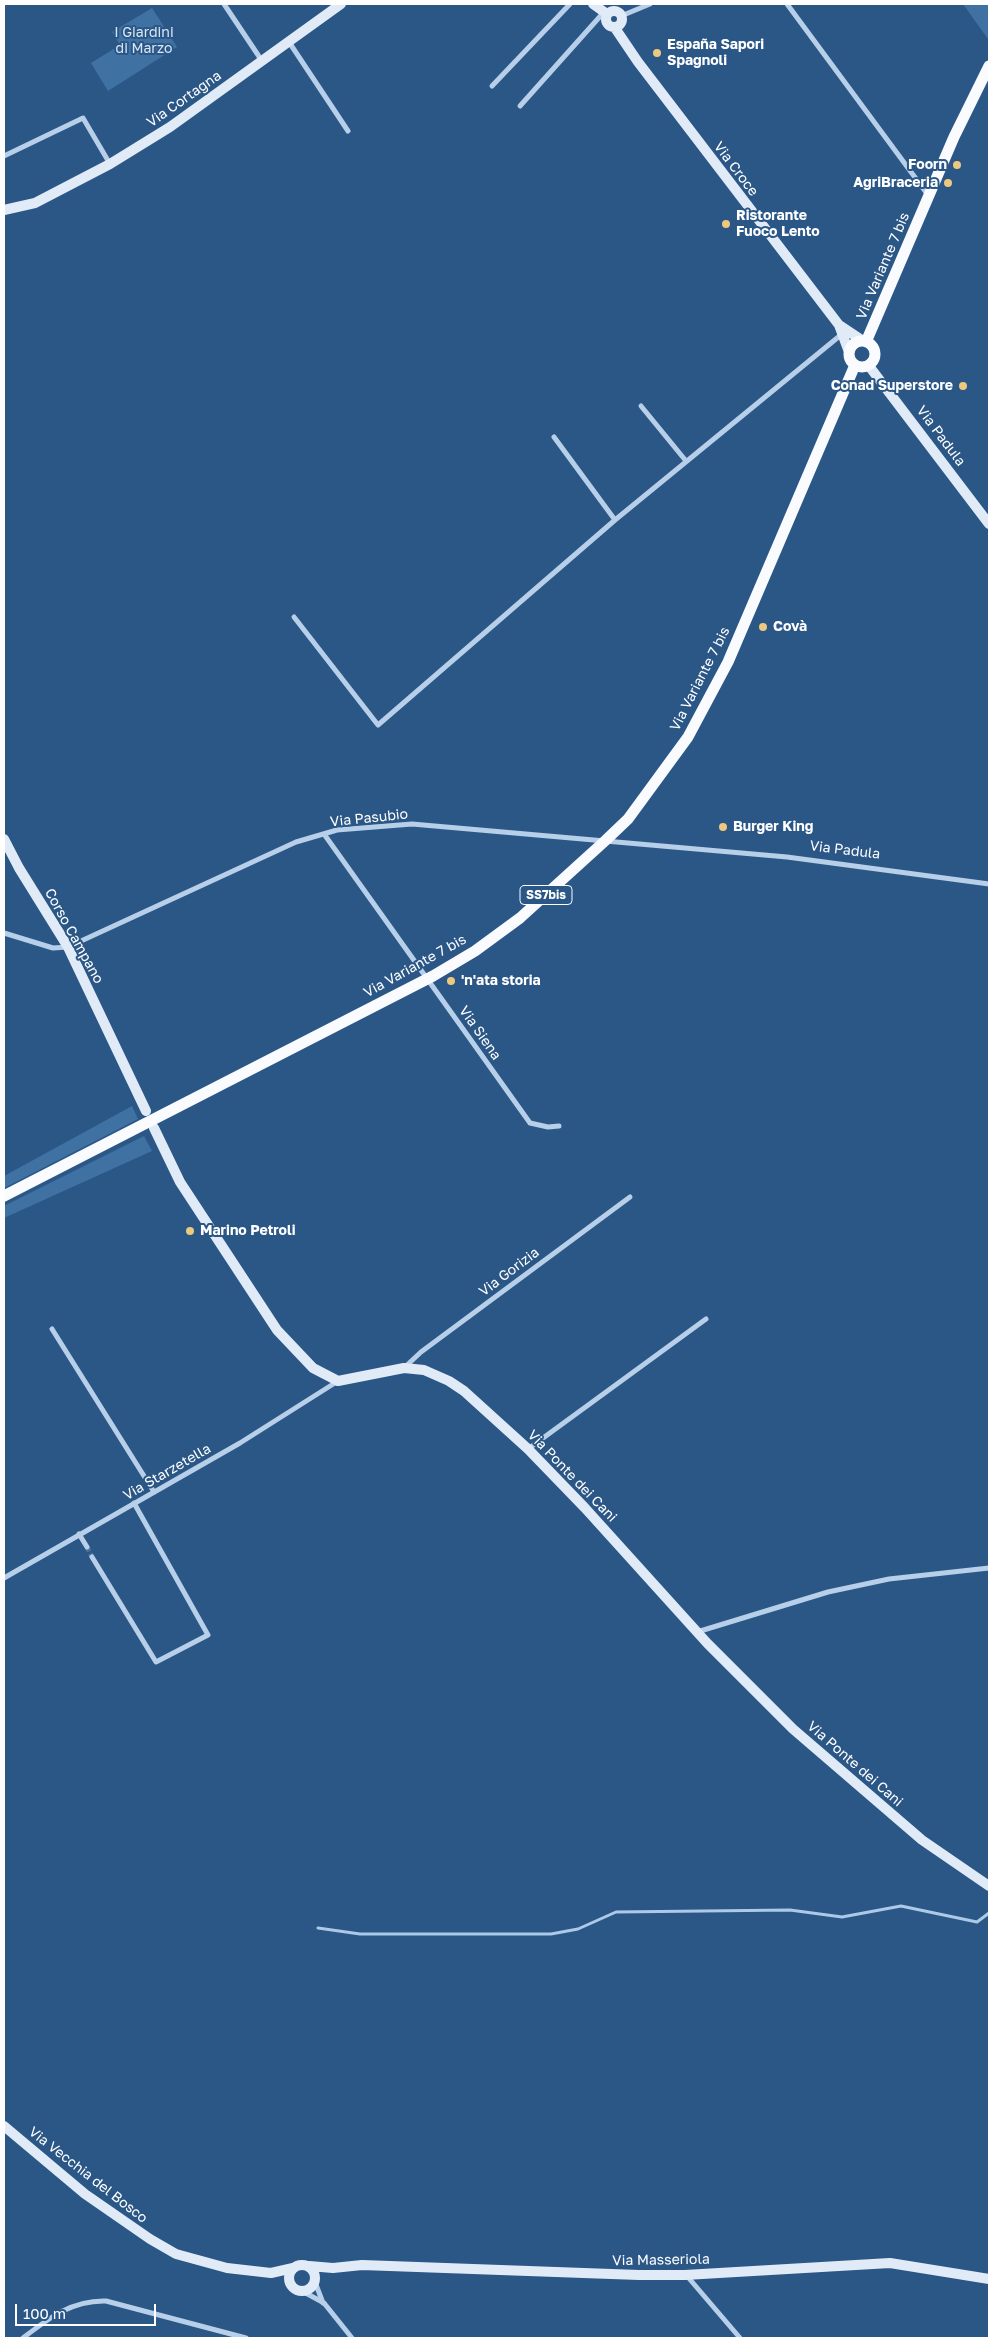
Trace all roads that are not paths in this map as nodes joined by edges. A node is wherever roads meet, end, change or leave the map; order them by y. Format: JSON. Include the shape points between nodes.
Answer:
{"nodes":[{"id":1,"x":224,"y":4,"type":"edge"},
{"id":2,"x":341,"y":4,"type":"edge"},
{"id":3,"x":570,"y":4,"type":"edge"},
{"id":4,"x":593,"y":4,"type":"edge"},
{"id":5,"x":650,"y":4,"type":"edge"},
{"id":6,"x":787,"y":4,"type":"edge"},
{"id":7,"x":606,"y":13,"type":"junction"},
{"id":8,"x":621,"y":16,"type":"junction"},
{"id":9,"x":615,"y":28,"type":"junction"},
{"id":10,"x":289,"y":42,"type":"junction"},
{"id":11,"x":262,"y":61,"type":"junction"},
{"id":12,"x":989,"y":66,"type":"edge"},
{"id":13,"x":492,"y":86,"type":"dead end"},
{"id":14,"x":520,"y":106,"type":"dead end"},
{"id":15,"x":348,"y":131,"type":"dead end"},
{"id":16,"x":4,"y":156,"type":"edge"},
{"id":17,"x":110,"y":164,"type":"junction"},
{"id":18,"x":929,"y":196,"type":"junction"},
{"id":19,"x":4,"y":210,"type":"edge"},
{"id":20,"x":840,"y":330,"type":"junction"},
{"id":21,"x":864,"y":341,"type":"junction"},
{"id":22,"x":849,"y":352,"type":"junction"},
{"id":23,"x":855,"y":365,"type":"junction"},
{"id":24,"x":869,"y":366,"type":"junction"},
{"id":25,"x":641,"y":406,"type":"dead end"},
{"id":26,"x":554,"y":437,"type":"dead end"},
{"id":27,"x":686,"y":460,"type":"junction"},
{"id":28,"x":614,"y":520,"type":"junction"},
{"id":29,"x":989,"y":524,"type":"edge"},
{"id":30,"x":294,"y":617,"type":"dead end"},
{"id":31,"x":324,"y":834,"type":"junction"},
{"id":32,"x":4,"y":839,"type":"edge"},
{"id":33,"x":606,"y":840,"type":"junction"},
{"id":34,"x":989,"y":884,"type":"edge"},
{"id":35,"x":4,"y":933,"type":"edge"},
{"id":36,"x":68,"y":947,"type":"junction"},
{"id":37,"x":428,"y":978,"type":"junction"},
{"id":38,"x":146,"y":1111,"type":"dead end"},
{"id":39,"x":559,"y":1126,"type":"dead end"},
{"id":40,"x":154,"y":1128,"type":"dead end"},
{"id":41,"x":4,"y":1196,"type":"edge"},
{"id":42,"x":630,"y":1196,"type":"dead end"},
{"id":43,"x":706,"y":1319,"type":"dead end"},
{"id":44,"x":52,"y":1329,"type":"dead end"},
{"id":45,"x":404,"y":1368,"type":"junction"},
{"id":46,"x":338,"y":1381,"type":"junction"},
{"id":47,"x":528,"y":1449,"type":"junction"},
{"id":48,"x":154,"y":1492,"type":"junction"},
{"id":49,"x":134,"y":1503,"type":"junction"},
{"id":50,"x":79,"y":1534,"type":"junction"},
{"id":51,"x":87,"y":1547,"type":"tunnel mouth"},
{"id":52,"x":92,"y":1557,"type":"tunnel mouth"},
{"id":53,"x":989,"y":1568,"type":"edge"},
{"id":54,"x":4,"y":1578,"type":"edge"},
{"id":55,"x":697,"y":1632,"type":"junction"},
{"id":56,"x":989,"y":1886,"type":"edge"},
{"id":57,"x":4,"y":2126,"type":"edge"},
{"id":58,"x":309,"y":2266,"type":"junction"},
{"id":59,"x":294,"y":2268,"type":"junction"},
{"id":60,"x":333,"y":2268,"type":"junction"},
{"id":61,"x":271,"y":2273,"type":"junction"},
{"id":62,"x":686,"y":2275,"type":"junction"},
{"id":63,"x":989,"y":2279,"type":"edge"},
{"id":64,"x":315,"y":2281,"type":"junction"},
{"id":65,"x":291,"y":2284,"type":"junction"},
{"id":66,"x":302,"y":2291,"type":"junction"},
{"id":67,"x":324,"y":2303,"type":"junction"},
{"id":68,"x":23,"y":2338,"type":"edge"},
{"id":69,"x":246,"y":2338,"type":"edge"},
{"id":70,"x":352,"y":2338,"type":"edge"},
{"id":71,"x":740,"y":2338,"type":"edge"}],
"edges":[{"from":1,"to":11,"type":"street"},
{"from":2,"to":10,"type":"street","name":"Via Cortagna"},
{"from":3,"to":13,"type":"street"},
{"from":4,"to":7,"type":"street"},
{"from":5,"to":8,"type":"street"},
{"from":6,"to":18,"type":"street"},
{"from":7,"to":8,"type":"street","via":[[615,11]]},
{"from":7,"to":9,"type":"street","via":[[606,24]]},
{"from":7,"to":14,"type":"street"},
{"from":8,"to":9,"type":"street","via":[[621,23]]},
{"from":9,"to":20,"type":"street","name":"Via Croce"},
{"from":10,"to":11,"type":"street","name":"Via Cortagna"},
{"from":10,"to":15,"type":"street"},
{"from":11,"to":17,"type":"street","name":"Via Cortagna","via":[[170,127]]},
{"from":12,"to":18,"type":"main road","name":"Via Variante 7 bis"},
{"from":16,"to":17,"type":"street","via":[[83,118]]},
{"from":17,"to":19,"type":"street","name":"Via Cortagna","via":[[35,203]]},
{"from":18,"to":21,"type":"main road","name":"Via Variante 7 bis"},
{"from":20,"to":21,"type":"street","name":"Via Croce"},
{"from":20,"to":22,"type":"street","name":"Via Croce"},
{"from":20,"to":27,"type":"street"},
{"from":21,"to":22,"type":"main road","via":[[852,345]]},
{"from":21,"to":24,"type":"main road","via":[[873,347],[875,355]]},
{"from":22,"to":23,"type":"main road"},
{"from":23,"to":24,"type":"main road"},
{"from":23,"to":33,"type":"main road","name":"Via Variante 7 bis","number":"SS7bis","via":[[769,569],[709,700],[661,775],[628,819]]},
{"from":24,"to":29,"type":"street","name":"Via Padula"},
{"from":25,"to":27,"type":"street"},
{"from":26,"to":28,"type":"street"},
{"from":27,"to":28,"type":"street"},
{"from":28,"to":30,"type":"street","via":[[378,725]]},
{"from":31,"to":33,"type":"street","name":"Via Pasubio","via":[[337,830],[412,824]]},
{"from":31,"to":36,"type":"street","name":"Via Pasubio","via":[[296,842]]},
{"from":31,"to":37,"type":"street","name":"Via Siena"},
{"from":32,"to":36,"type":"street","name":"Corso Campano","via":[[18,868]]},
{"from":33,"to":34,"type":"street","name":"Via Padula","via":[[840,863]]},
{"from":33,"to":37,"type":"main road","name":"Via Variante 7 bis","number":"SS7bis","via":[[520,918]]},
{"from":35,"to":36,"type":"street","via":[[48,947]]},
{"from":36,"to":38,"type":"street","name":"Corso Campano"},
{"from":37,"to":39,"type":"street","name":"Via Siena","via":[[530,1123]]},
{"from":37,"to":41,"type":"main road","name":"Via Variante 7 bis","number":"SS7bis"},
{"from":40,"to":46,"type":"street","via":[[180,1182],[277,1330],[313,1368]]},
{"from":42,"to":45,"type":"street","name":"Via Gorizia"},
{"from":43,"to":47,"type":"street"},
{"from":44,"to":48,"type":"street"},
{"from":45,"to":46,"type":"street","name":"Via Ponte dei Cani"},
{"from":45,"to":47,"type":"street","name":"Via Ponte dei Cani","via":[[424,1370],[449,1381]]},
{"from":46,"to":48,"type":"street","name":"Via Starzetella"},
{"from":47,"to":55,"type":"street","name":"Via Ponte dei Cani"},
{"from":48,"to":49,"type":"street","name":"Via Starzetella"},
{"from":49,"to":50,"type":"street","name":"Via Starzetella"},
{"from":49,"to":52,"type":"street","via":[[208,1635],[156,1662]]},
{"from":50,"to":51,"type":"street"},
{"from":50,"to":54,"type":"street","name":"Via Starzetella"},
{"from":53,"to":55,"type":"street","via":[[889,1579],[828,1592]]},
{"from":55,"to":56,"type":"street","name":"Via Ponte dei Cani","via":[[793,1729],[922,1840]]},
{"from":57,"to":61,"type":"street","name":"Via Vecchia del Bosco","via":[[85,2194],[176,2254],[227,2268]]},
{"from":58,"to":59,"type":"street","via":[[301,2264]]},
{"from":58,"to":60,"type":"street","name":"Via Masseriola"},
{"from":58,"to":64,"type":"street"},
{"from":59,"to":61,"type":"street"},
{"from":59,"to":65,"type":"street","via":[[289,2275]]},
{"from":60,"to":62,"type":"street","name":"Via Masseriola","via":[[362,2265]]},
{"from":60,"to":64,"type":"street"},
{"from":61,"to":65,"type":"street"},
{"from":62,"to":63,"type":"street","name":"Via Masseriola","via":[[890,2263]]},
{"from":62,"to":71,"type":"street"},
{"from":64,"to":66,"type":"street"},
{"from":64,"to":67,"type":"street"},
{"from":65,"to":66,"type":"street"},
{"from":66,"to":67,"type":"street"},
{"from":67,"to":70,"type":"street"},
{"from":68,"to":69,"type":"street","via":[[66,2308],[93,2301],[106,2301]]}]}
